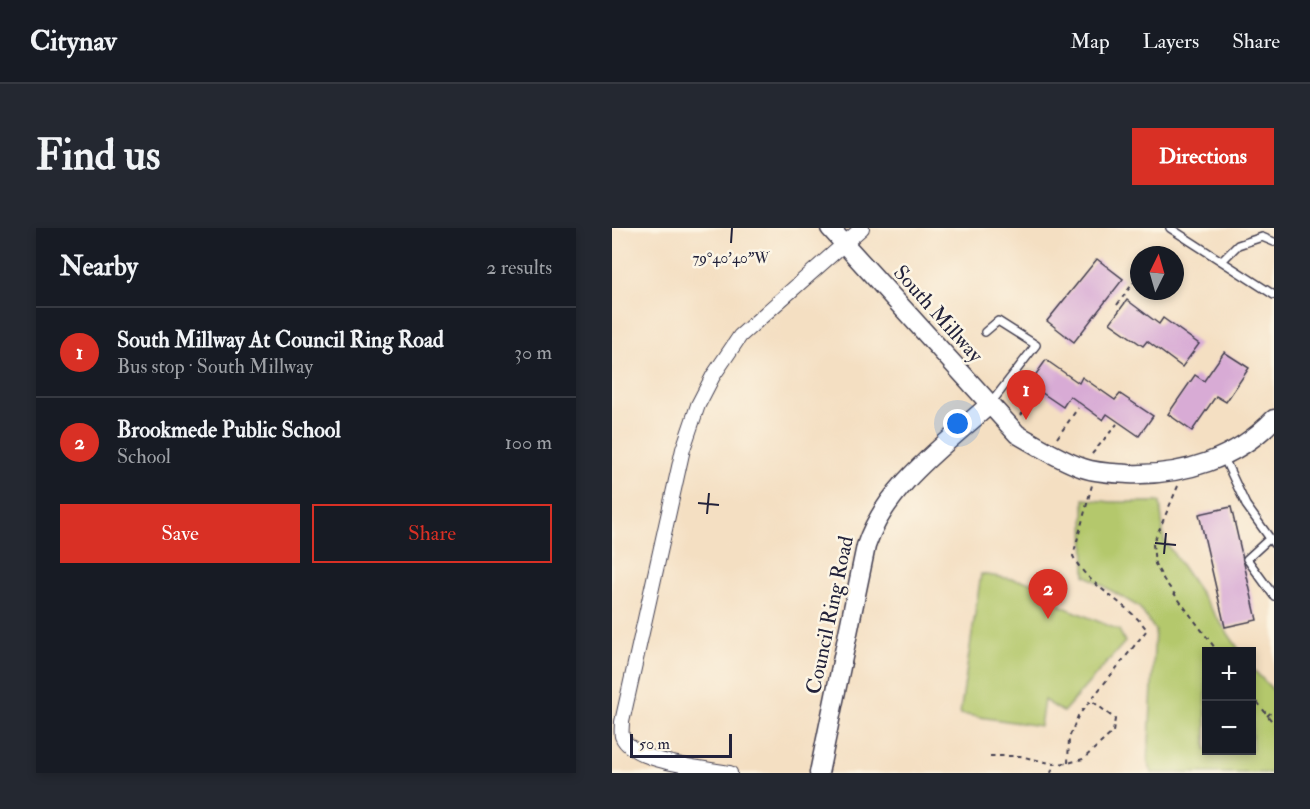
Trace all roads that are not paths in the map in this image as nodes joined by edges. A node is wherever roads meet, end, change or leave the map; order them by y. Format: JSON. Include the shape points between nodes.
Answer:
{"nodes":[{"id":1,"x":830,"y":228,"type":"edge"},
{"id":2,"x":862,"y":228,"type":"edge"},
{"id":3,"x":1170,"y":228,"type":"edge"},
{"id":4,"x":1274,"y":242,"type":"edge"},
{"id":5,"x":844,"y":244,"type":"junction"},
{"id":6,"x":1222,"y":261,"type":"junction"},
{"id":7,"x":1274,"y":295,"type":"edge"},
{"id":8,"x":985,"y":332,"type":"dead end"},
{"id":9,"x":989,"y":405,"type":"junction"},
{"id":10,"x":1274,"y":419,"type":"edge"},
{"id":11,"x":1223,"y":456,"type":"junction"},
{"id":12,"x":1272,"y":541,"type":"edge"},
{"id":13,"x":1274,"y":596,"type":"edge"},
{"id":14,"x":730,"y":773,"type":"edge"},
{"id":15,"x":819,"y":773,"type":"edge"}],
"edges":[{"from":1,"to":5,"type":"street","name":"South Millway"},
{"from":2,"to":5,"type":"street"},
{"from":3,"to":6,"type":"lane"},
{"from":4,"to":6,"type":"lane","via":[[1262,237],[1238,245]]},
{"from":5,"to":9,"type":"street","name":"South Millway"},
{"from":5,"to":14,"type":"street","via":[[740,336],[698,405],[683,449],[622,722],[622,736],[649,758]]},
{"from":6,"to":7,"type":"lane"},
{"from":8,"to":9,"type":"lane","via":[[998,321],[1036,345]]},
{"from":9,"to":11,"type":"street","name":"South Millway","via":[[1017,434],[1089,469],[1142,474],[1185,470]]},
{"from":9,"to":15,"type":"street","name":"Council Ring Road","via":[[910,477],[872,528]]},
{"from":10,"to":11,"type":"street","name":"South Millway"},
{"from":11,"to":12,"type":"lane","via":[[1246,505]]},
{"from":12,"to":13,"type":"lane","via":[[1247,559]]}]}
